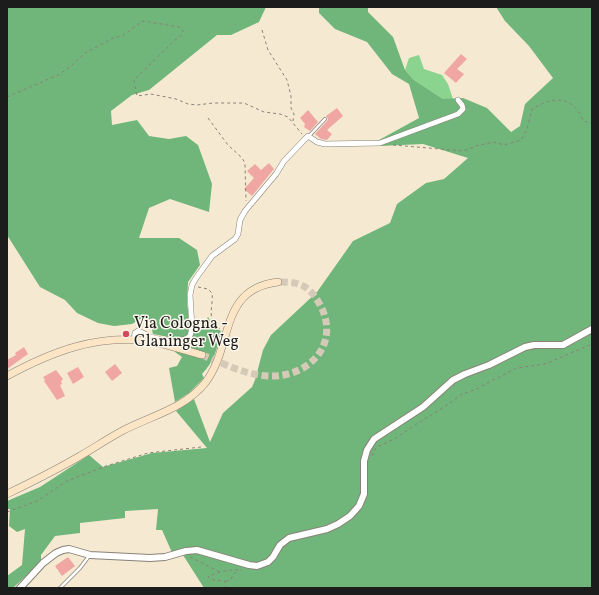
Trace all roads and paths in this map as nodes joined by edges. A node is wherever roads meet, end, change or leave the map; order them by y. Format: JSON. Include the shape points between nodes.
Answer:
{"nodes":[{"id":1,"x":262,"y":30,"type":"dead end"},
{"id":2,"x":7,"y":97,"type":"edge"},
{"id":3,"x":458,"y":100,"type":"dead end"},
{"id":4,"x":208,"y":118,"type":"dead end"},
{"id":5,"x":325,"y":119,"type":"dead end"},
{"id":6,"x":293,"y":121,"type":"junction"},
{"id":7,"x":592,"y":124,"type":"edge"},
{"id":8,"x":308,"y":136,"type":"junction"},
{"id":9,"x":382,"y":143,"type":"junction"},
{"id":10,"x":245,"y":211,"type":"junction"},
{"id":11,"x":278,"y":282,"type":"tunnel mouth"},
{"id":12,"x":192,"y":285,"type":"junction"},
{"id":13,"x":219,"y":328,"type":"dead end"},
{"id":14,"x":592,"y":329,"type":"edge"},
{"id":15,"x":134,"y":340,"type":"junction"},
{"id":16,"x":592,"y":344,"type":"edge"},
{"id":17,"x":202,"y":355,"type":"tunnel mouth"},
{"id":18,"x":7,"y":376,"type":"edge"},
{"id":19,"x":201,"y":447,"type":"dead end"},
{"id":20,"x":371,"y":460,"type":"dead end"},
{"id":21,"x":7,"y":494,"type":"edge"},
{"id":22,"x":7,"y":512,"type":"edge"},
{"id":23,"x":197,"y":550,"type":"junction"},
{"id":24,"x":90,"y":555,"type":"junction"},
{"id":25,"x":240,"y":570,"type":"dead end"},
{"id":26,"x":225,"y":581,"type":"junction"},
{"id":27,"x":20,"y":588,"type":"edge"},
{"id":28,"x":60,"y":588,"type":"edge"},
{"id":29,"x":224,"y":588,"type":"edge"}],
"edges":[{"from":1,"to":6,"type":"path","via":[[271,55],[287,80],[292,96]]},
{"from":2,"to":6,"type":"path","via":[[58,76],[85,53],[122,36],[143,21],[179,27],[183,30],[182,35],[134,80],[138,96],[151,94],[197,105],[244,103],[264,112],[280,114]]},
{"from":3,"to":9,"type":"street","via":[[463,107],[461,113]]},
{"from":4,"to":10,"type":"path","via":[[245,163]]},
{"from":5,"to":8,"type":"lane"},
{"from":6,"to":8,"type":"path","via":[[301,133]]},
{"from":7,"to":9,"type":"path","via":[[583,120],[571,102],[560,100],[541,104],[532,109],[521,140],[511,144],[494,142],[464,151]]},
{"from":8,"to":9,"type":"street","via":[[325,144]]},
{"from":8,"to":10,"type":"street","via":[[284,161]]},
{"from":10,"to":12,"type":"street","via":[[235,239],[208,260]]},
{"from":11,"to":21,"type":"main road","via":[[260,286],[240,301],[215,367],[190,398]]},
{"from":12,"to":13,"type":"path","via":[[210,291],[211,316]]},
{"from":12,"to":15,"type":"street","via":[[192,328],[188,339],[181,341],[152,337],[138,331]]},
{"from":14,"to":23,"type":"street","via":[[563,345],[525,347],[458,377],[423,407],[380,435],[370,444],[365,455],[361,502],[356,510],[338,524],[328,529],[288,538],[264,565],[257,566]]},
{"from":15,"to":17,"type":"main road","via":[[174,346]]},
{"from":15,"to":18,"type":"main road","via":[[98,341],[74,346],[32,362]]},
{"from":16,"to":20,"type":"path","via":[[545,364],[512,370],[462,394],[375,449]]},
{"from":19,"to":22,"type":"path","via":[[148,453],[106,466],[67,481],[37,501]]},
{"from":23,"to":24,"type":"street","via":[[150,558]]},
{"from":23,"to":26,"type":"path","via":[[196,554],[190,557],[221,572],[208,577]]},
{"from":24,"to":27,"type":"street","via":[[69,550],[56,553]]},
{"from":24,"to":28,"type":"lane"},
{"from":25,"to":26,"type":"path","via":[[233,574],[231,580]]},
{"from":26,"to":29,"type":"path"}]}
